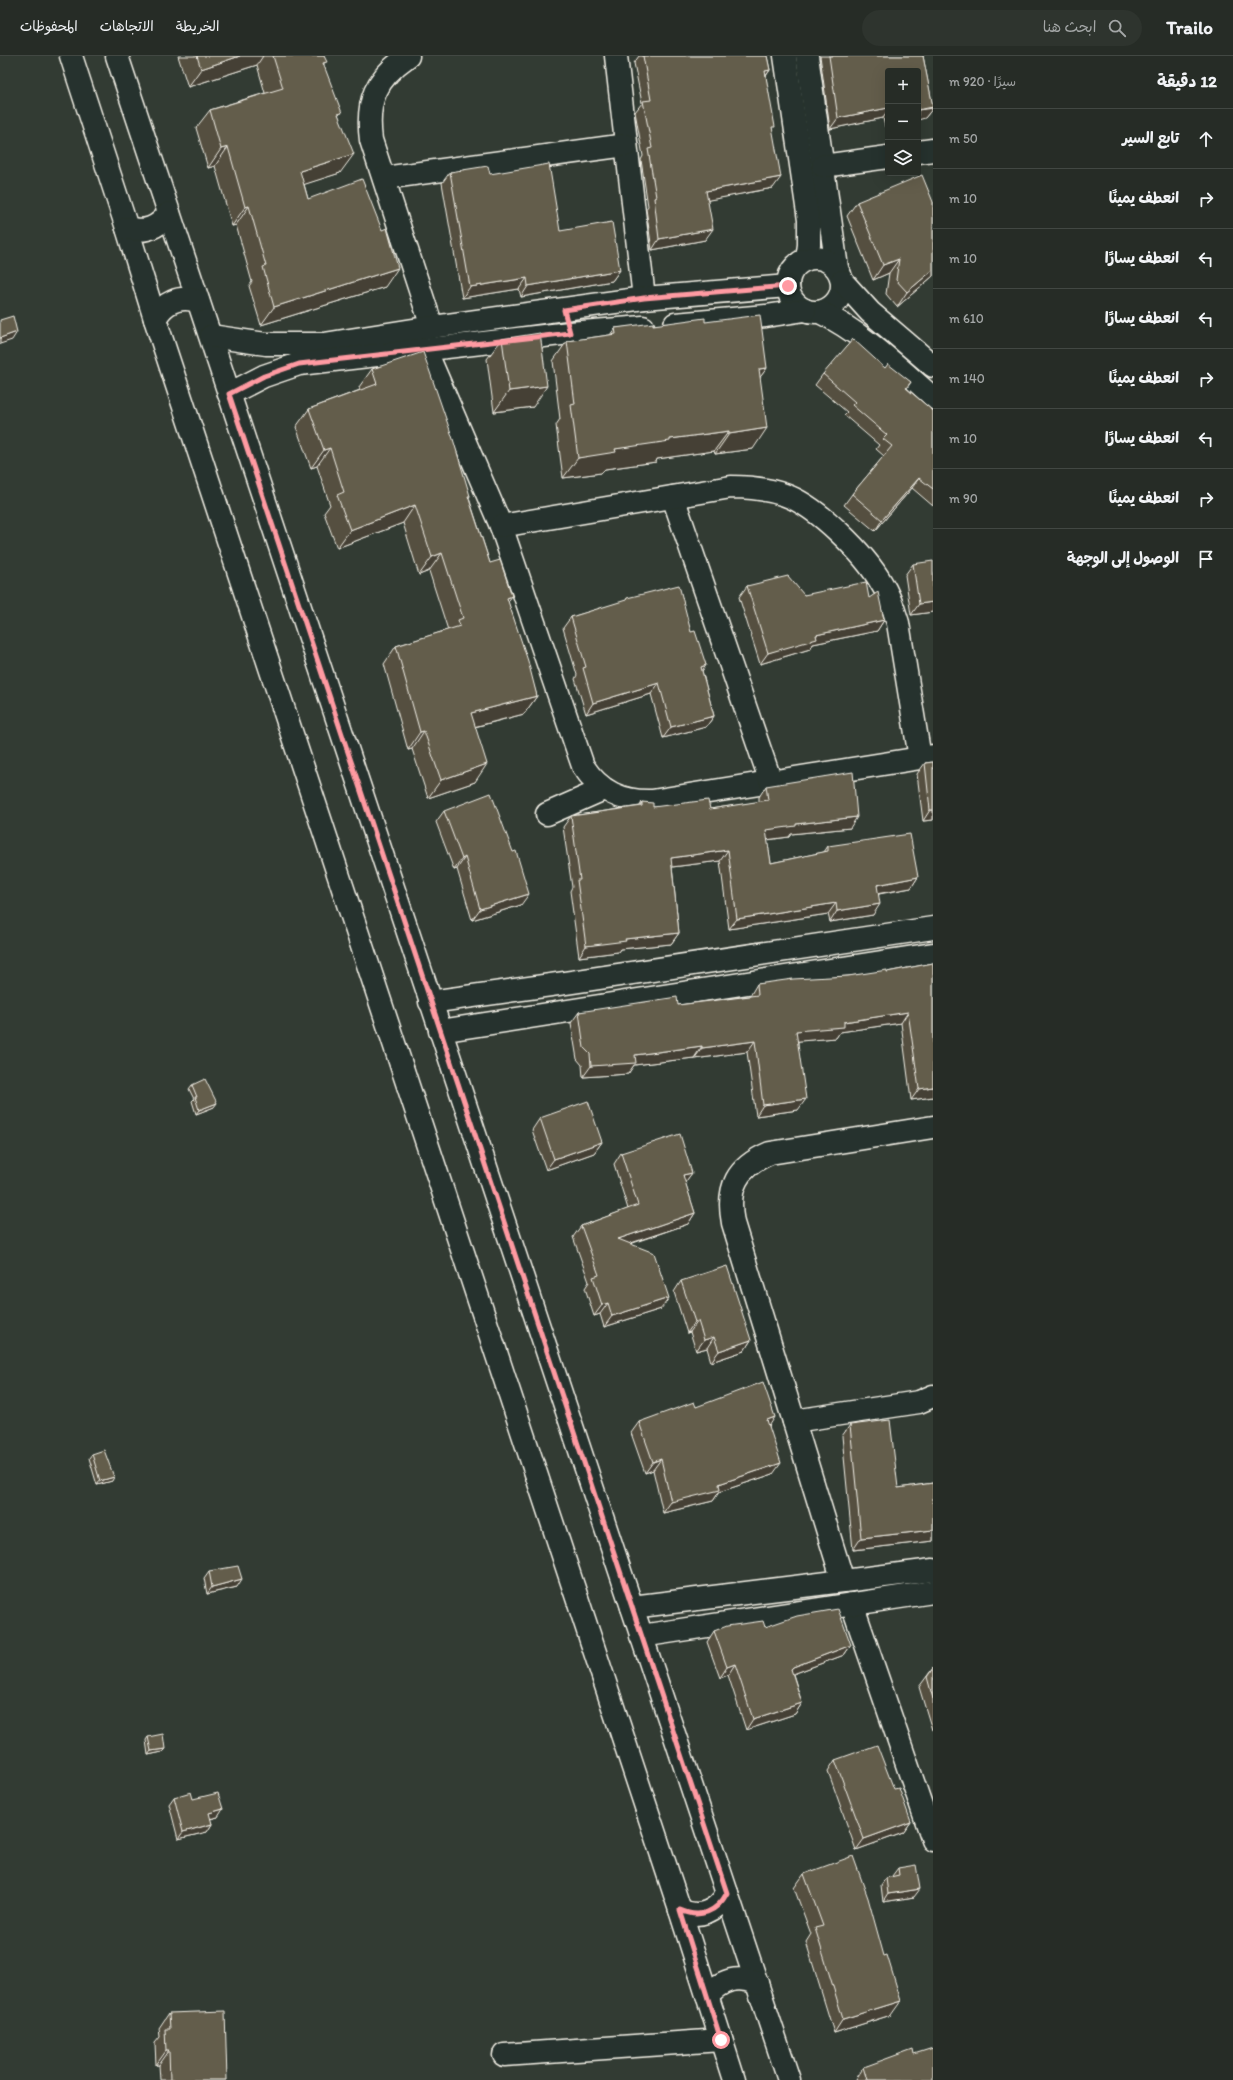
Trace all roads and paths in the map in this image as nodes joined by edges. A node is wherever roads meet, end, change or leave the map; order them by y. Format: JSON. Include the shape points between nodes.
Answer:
{"nodes":[{"id":1,"x":70,"y":56,"type":"edge"},
{"id":2,"x":117,"y":56,"type":"edge"},
{"id":3,"x":408,"y":56,"type":"edge"},
{"id":4,"x":616,"y":56,"type":"edge"},
{"id":5,"x":785,"y":56,"type":"edge"},
{"id":6,"x":807,"y":56,"type":"edge"},
{"id":7,"x":815,"y":112,"type":"junction"},
{"id":8,"x":794,"y":116,"type":"junction"},
{"id":9,"x":626,"y":145,"type":"junction"},
{"id":10,"x":933,"y":150,"type":"edge"},
{"id":11,"x":921,"y":152,"type":"edge"},
{"id":12,"x":885,"y":157,"type":"edge"},
{"id":13,"x":823,"y":166,"type":"junction"},
{"id":14,"x":384,"y":178,"type":"junction"},
{"id":15,"x":169,"y":214,"type":"junction"},
{"id":16,"x":127,"y":228,"type":"junction"},
{"id":17,"x":807,"y":259,"type":"junction"},
{"id":18,"x":839,"y":275,"type":"junction"},
{"id":19,"x":788,"y":286,"type":"junction"},
{"id":20,"x":644,"y":298,"type":"junction"},
{"id":21,"x":198,"y":302,"type":"junction"},
{"id":22,"x":564,"y":310,"type":"junction"},
{"id":23,"x":812,"y":311,"type":"junction"},
{"id":24,"x":155,"y":319,"type":"junction"},
{"id":25,"x":432,"y":327,"type":"junction"},
{"id":26,"x":570,"y":333,"type":"junction"},
{"id":27,"x":211,"y":336,"type":"junction"},
{"id":28,"x":425,"y":349,"type":"junction"},
{"id":29,"x":933,"y":366,"type":"edge"},
{"id":30,"x":229,"y":394,"type":"junction"},
{"id":31,"x":933,"y":398,"type":"edge"},
{"id":32,"x":673,"y":497,"type":"junction"},
{"id":33,"x":501,"y":526,"type":"junction"},
{"id":34,"x":927,"y":757,"type":"edge"},
{"id":35,"x":771,"y":782,"type":"junction"},
{"id":36,"x":604,"y":789,"type":"junction"},
{"id":37,"x":547,"y":814,"type":"dead end"},
{"id":38,"x":933,"y":928,"type":"edge"},
{"id":39,"x":842,"y":942,"type":"junction"},
{"id":40,"x":933,"y":954,"type":"edge"},
{"id":41,"x":690,"y":965,"type":"junction"},
{"id":42,"x":847,"y":967,"type":"junction"},
{"id":43,"x":694,"y":991,"type":"junction"},
{"id":44,"x":430,"y":1002,"type":"junction"},
{"id":45,"x":440,"y":1031,"type":"junction"},
{"id":46,"x":933,"y":1127,"type":"edge"},
{"id":47,"x":933,"y":1396,"type":"edge"},
{"id":48,"x":794,"y":1421,"type":"junction"},
{"id":49,"x":933,"y":1570,"type":"edge"},
{"id":50,"x":842,"y":1581,"type":"junction"},
{"id":51,"x":933,"y":1592,"type":"edge"},
{"id":52,"x":852,"y":1604,"type":"junction"},
{"id":53,"x":632,"y":1607,"type":"junction"},
{"id":54,"x":641,"y":1636,"type":"junction"},
{"id":55,"x":933,"y":1840,"type":"edge"},
{"id":56,"x":727,"y":1893,"type":"junction"},
{"id":57,"x":680,"y":1910,"type":"junction"},
{"id":58,"x":757,"y":1983,"type":"junction"},
{"id":59,"x":707,"y":1996,"type":"junction"},
{"id":60,"x":721,"y":2040,"type":"junction"},
{"id":61,"x":504,"y":2055,"type":"dead end"},
{"id":62,"x":734,"y":2080,"type":"edge"},
{"id":63,"x":789,"y":2080,"type":"edge"}],
"edges":[{"from":1,"to":16,"type":"street"},
{"from":2,"to":15,"type":"street"},
{"from":3,"to":14,"type":"street","via":[[379,82],[371,101],[371,140]]},
{"from":4,"to":9,"type":"street"},
{"from":5,"to":8,"type":"street"},
{"from":6,"to":7,"type":"street"},
{"from":7,"to":8,"type":"street"},
{"from":7,"to":13,"type":"street"},
{"from":8,"to":17,"type":"street","via":[[809,220]]},
{"from":9,"to":14,"type":"street"},
{"from":9,"to":20,"type":"street"},
{"from":10,"to":11,"type":"street"},
{"from":12,"to":13,"type":"street"},
{"from":13,"to":18,"type":"street"},
{"from":14,"to":25,"type":"street"},
{"from":15,"to":16,"type":"street","via":[[151,228]]},
{"from":15,"to":21,"type":"street"},
{"from":16,"to":24,"type":"street"},
{"from":17,"to":18,"type":"street","via":[[823,259]]},
{"from":17,"to":19,"type":"street","via":[[795,266]]},
{"from":18,"to":23,"type":"street","via":[[839,298],[831,306]]},
{"from":18,"to":29,"type":"street","via":[[870,312]]},
{"from":19,"to":20,"type":"street"},
{"from":19,"to":23,"type":"street","via":[[793,300]]},
{"from":20,"to":22,"type":"street"},
{"from":21,"to":24,"type":"street","via":[[189,299],[172,301],[165,305]]},
{"from":21,"to":27,"type":"street"},
{"from":22,"to":25,"type":"street"},
{"from":22,"to":26,"type":"street"},
{"from":23,"to":26,"type":"street"},
{"from":23,"to":31,"type":"street","via":[[844,324]]},
{"from":24,"to":57,"type":"street"},
{"from":25,"to":27,"type":"street","via":[[303,345],[266,344]]},
{"from":26,"to":28,"type":"street"},
{"from":27,"to":30,"type":"street"},
{"from":28,"to":30,"type":"street","via":[[299,364],[264,376]]},
{"from":28,"to":33,"type":"street"},
{"from":30,"to":44,"type":"street"},
{"from":32,"to":33,"type":"street"},
{"from":32,"to":34,"type":"street","via":[[731,487],[784,495],[812,509],[871,566],[892,603],[898,623]]},
{"from":32,"to":35,"type":"street"},
{"from":33,"to":36,"type":"street","via":[[583,766],[591,778]]},
{"from":34,"to":35,"type":"street"},
{"from":35,"to":36,"type":"street","via":[[652,801],[619,797]]},
{"from":36,"to":37,"type":"street"},
{"from":38,"to":39,"type":"street"},
{"from":39,"to":41,"type":"street"},
{"from":39,"to":42,"type":"street"},
{"from":40,"to":42,"type":"street"},
{"from":41,"to":43,"type":"street"},
{"from":41,"to":44,"type":"street"},
{"from":42,"to":43,"type":"street"},
{"from":43,"to":45,"type":"street"},
{"from":44,"to":45,"type":"street"},
{"from":45,"to":53,"type":"street"},
{"from":46,"to":48,"type":"street","via":[[770,1153],[754,1160],[741,1172],[732,1188],[730,1205],[733,1223]]},
{"from":47,"to":48,"type":"street","via":[[919,1402]]},
{"from":48,"to":50,"type":"street"},
{"from":49,"to":50,"type":"street"},
{"from":50,"to":53,"type":"street"},
{"from":51,"to":52,"type":"street"},
{"from":52,"to":54,"type":"street"},
{"from":52,"to":55,"type":"street"},
{"from":53,"to":54,"type":"street"},
{"from":54,"to":56,"type":"street"},
{"from":56,"to":57,"type":"street","via":[[722,1902],[707,1913],[688,1914]]},
{"from":56,"to":58,"type":"street"},
{"from":57,"to":59,"type":"street"},
{"from":58,"to":59,"type":"street","via":[[739,1978],[730,1980],[721,1983]]},
{"from":58,"to":63,"type":"street"},
{"from":59,"to":60,"type":"street"},
{"from":60,"to":61,"type":"street"},
{"from":60,"to":62,"type":"street"}]}
